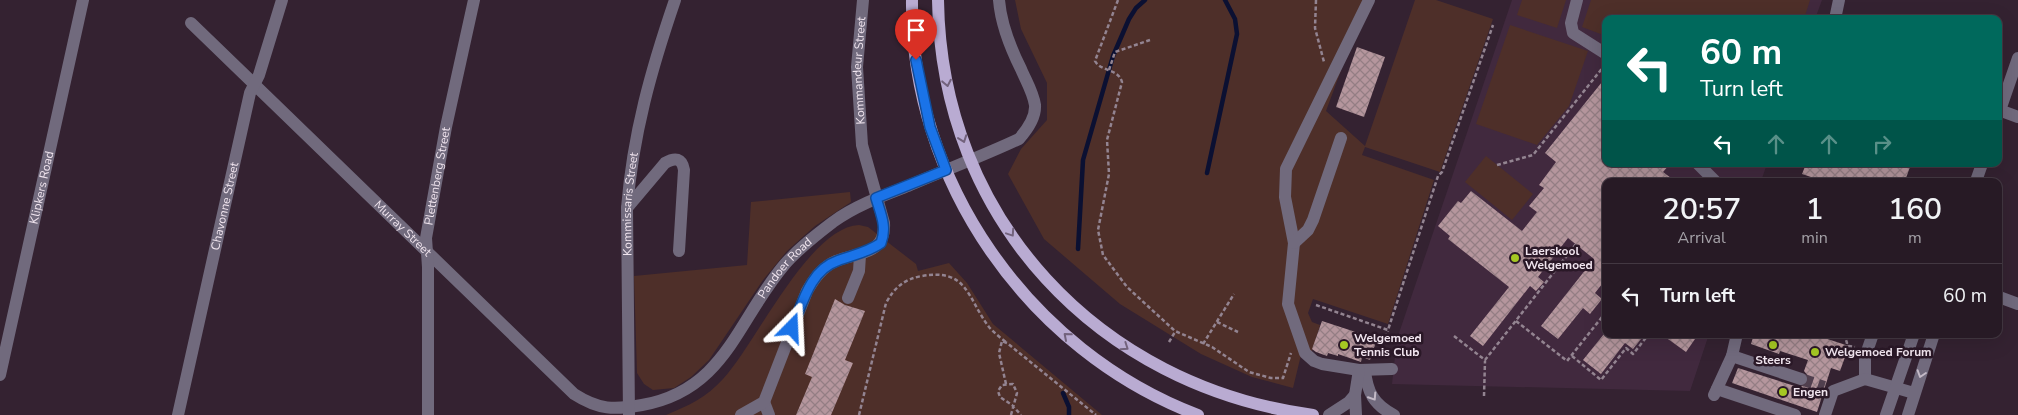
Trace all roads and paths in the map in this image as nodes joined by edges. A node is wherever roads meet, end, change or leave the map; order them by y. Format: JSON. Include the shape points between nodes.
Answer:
{"nodes":[{"id":1,"x":82,"y":0,"type":"edge"},
{"id":2,"x":282,"y":0,"type":"edge"},
{"id":3,"x":474,"y":0,"type":"edge"},
{"id":4,"x":675,"y":0,"type":"edge"},
{"id":5,"x":863,"y":0,"type":"edge"},
{"id":6,"x":912,"y":0,"type":"edge"},
{"id":7,"x":938,"y":0,"type":"edge"},
{"id":8,"x":999,"y":0,"type":"edge"},
{"id":9,"x":1118,"y":0,"type":"edge"},
{"id":10,"x":1316,"y":0,"type":"edge"},
{"id":11,"x":1369,"y":0,"type":"edge"},
{"id":12,"x":1576,"y":0,"type":"edge"},
{"id":13,"x":1839,"y":0,"type":"edge"},
{"id":14,"x":1836,"y":15,"type":"edge"},
{"id":15,"x":191,"y":23,"type":"dead end"},
{"id":16,"x":1493,"y":25,"type":"dead end"},
{"id":17,"x":1150,"y":40,"type":"dead end"},
{"id":18,"x":1602,"y":52,"type":"edge"},
{"id":19,"x":2018,"y":58,"type":"edge"},
{"id":20,"x":1325,"y":65,"type":"dead end"},
{"id":21,"x":1602,"y":67,"type":"edge"},
{"id":22,"x":1111,"y":71,"type":"junction"},
{"id":23,"x":254,"y":84,"type":"junction"},
{"id":24,"x":2002,"y":103,"type":"edge"},
{"id":25,"x":2002,"y":112,"type":"edge"},
{"id":26,"x":2018,"y":117,"type":"edge"},
{"id":27,"x":1341,"y":138,"type":"dead end"},
{"id":28,"x":971,"y":159,"type":"junction"},
{"id":29,"x":1497,"y":165,"type":"dead end"},
{"id":30,"x":1701,"y":167,"type":"edge"},
{"id":31,"x":946,"y":170,"type":"junction"},
{"id":32,"x":1712,"y":178,"type":"edge"},
{"id":33,"x":876,"y":198,"type":"junction"},
{"id":34,"x":627,"y":208,"type":"junction"},
{"id":35,"x":1294,"y":243,"type":"junction"},
{"id":36,"x":1576,"y":244,"type":"dead end"},
{"id":37,"x":427,"y":250,"type":"junction"},
{"id":38,"x":679,"y":251,"type":"dead end"},
{"id":39,"x":860,"y":254,"type":"junction"},
{"id":40,"x":1234,"y":294,"type":"dead end"},
{"id":41,"x":848,"y":298,"type":"dead end"},
{"id":42,"x":2002,"y":298,"type":"edge"},
{"id":43,"x":2018,"y":304,"type":"edge"},
{"id":44,"x":1316,"y":305,"type":"dead end"},
{"id":45,"x":1602,"y":317,"type":"edge"},
{"id":46,"x":1516,"y":321,"type":"junction"},
{"id":47,"x":1217,"y":322,"type":"junction"},
{"id":48,"x":1388,"y":330,"type":"junction"},
{"id":49,"x":1175,"y":331,"type":"junction"},
{"id":50,"x":1238,"y":332,"type":"dead end"},
{"id":51,"x":1297,"y":333,"type":"junction"},
{"id":52,"x":1454,"y":336,"type":"dead end"},
{"id":53,"x":1646,"y":338,"type":"edge"},
{"id":54,"x":1736,"y":338,"type":"edge"},
{"id":55,"x":1845,"y":338,"type":"edge"},
{"id":56,"x":1872,"y":338,"type":"edge"},
{"id":57,"x":1913,"y":338,"type":"edge"},
{"id":58,"x":1933,"y":338,"type":"edge"},
{"id":59,"x":1169,"y":342,"type":"dead end"},
{"id":60,"x":1007,"y":343,"type":"junction"},
{"id":61,"x":1203,"y":344,"type":"junction"},
{"id":62,"x":1849,"y":346,"type":"dead end"},
{"id":63,"x":1572,"y":356,"type":"junction"},
{"id":64,"x":1732,"y":356,"type":"junction"},
{"id":65,"x":1485,"y":360,"type":"junction"},
{"id":66,"x":1392,"y":369,"type":"dead end"},
{"id":67,"x":1366,"y":370,"type":"junction"},
{"id":68,"x":0,"y":375,"type":"edge"},
{"id":69,"x":1865,"y":378,"type":"junction"},
{"id":70,"x":1801,"y":379,"type":"tunnel mouth"},
{"id":71,"x":1006,"y":384,"type":"junction"},
{"id":72,"x":1895,"y":388,"type":"junction"},
{"id":73,"x":1914,"y":393,"type":"junction"},
{"id":74,"x":1355,"y":395,"type":"junction"},
{"id":75,"x":1484,"y":396,"type":"dead end"},
{"id":76,"x":764,"y":402,"type":"junction"},
{"id":77,"x":1012,"y":405,"type":"junction"},
{"id":78,"x":628,"y":411,"type":"edge"},
{"id":79,"x":178,"y":415,"type":"edge"},
{"id":80,"x":428,"y":415,"type":"edge"},
{"id":81,"x":741,"y":415,"type":"edge"},
{"id":82,"x":769,"y":415,"type":"edge"},
{"id":83,"x":859,"y":415,"type":"edge"},
{"id":84,"x":1011,"y":415,"type":"edge"},
{"id":85,"x":1021,"y":415,"type":"edge"},
{"id":86,"x":1096,"y":415,"type":"edge"},
{"id":87,"x":1198,"y":415,"type":"edge"},
{"id":88,"x":1313,"y":415,"type":"edge"},
{"id":89,"x":1329,"y":415,"type":"edge"},
{"id":90,"x":1356,"y":415,"type":"edge"},
{"id":91,"x":1394,"y":415,"type":"edge"},
{"id":92,"x":1795,"y":415,"type":"edge"},
{"id":93,"x":1825,"y":415,"type":"edge"},
{"id":94,"x":1886,"y":415,"type":"edge"},
{"id":95,"x":1908,"y":415,"type":"edge"}],
"edges":[{"from":1,"to":68,"type":"street","name":"Klipkers Road"},
{"from":2,"to":23,"type":"street","name":"Chavonne Street"},
{"from":3,"to":37,"type":"street","name":"Plettenberg Street","via":[[446,127],[426,238]]},
{"from":4,"to":34,"type":"street","name":"Kommissaris Street","via":[[638,120]]},
{"from":5,"to":33,"type":"street","name":"Kommandeur Street","via":[[857,68],[859,112],[862,146]]},
{"from":6,"to":31,"type":"main road","via":[[918,74],[930,127]]},
{"from":7,"to":28,"type":"main road","one_way":true,"via":[[941,49],[949,93]]},
{"from":8,"to":28,"type":"street","name":"Pandoer Road","via":[[1000,17],[1008,41],[1032,91],[1035,106],[1027,130],[1019,139]]},
{"from":9,"to":22,"type":"path","via":[[1096,56],[1097,64]]},
{"from":10,"to":20,"type":"path","via":[[1315,28]]},
{"from":11,"to":35,"type":"street","via":[[1286,169],[1285,197]]},
{"from":12,"to":18,"type":"street","via":[[1570,23],[1573,34]]},
{"from":13,"to":14,"type":"street"},
{"from":15,"to":23,"type":"street","name":"Murray Street"},
{"from":16,"to":48,"type":"path","via":[[1435,185]]},
{"from":17,"to":22,"type":"path","via":[[1115,52]]},
{"from":19,"to":24,"type":"street"},
{"from":21,"to":29,"type":"path","via":[[1533,155]]},
{"from":22,"to":49,"type":"path","via":[[1122,82],[1107,140],[1108,174],[1098,230],[1100,246],[1127,287]]},
{"from":23,"to":37,"type":"street","name":"Murray Street"},
{"from":23,"to":79,"type":"street","name":"Chavonne Street"},
{"from":25,"to":26,"type":"street"},
{"from":27,"to":35,"type":"street","via":[[1313,220],[1308,230]]},
{"from":28,"to":31,"type":"street","name":"Pandoer Road"},
{"from":28,"to":88,"type":"main road","one_way":true,"via":[[997,213],[1026,255],[1065,299],[1097,327],[1143,359],[1201,387],[1252,404]]},
{"from":30,"to":32,"type":"street"},
{"from":31,"to":33,"type":"street","name":"Pandoer Road"},
{"from":87,"to":31,"type":"main road","one_way":true,"via":[[1126,380],[1055,326],[1022,293],[986,246]]},
{"from":33,"to":39,"type":"street","name":"Kommandeur Street","via":[[885,233],[881,243]]},
{"from":33,"to":78,"type":"street","name":"Pandoer Road","via":[[836,220],[784,264],[722,356],[697,383],[671,398]]},
{"from":34,"to":38,"type":"street","via":[[665,163],[672,159],[683,163]]},
{"from":34,"to":78,"type":"street","name":"Kommissaris Street"},
{"from":35,"to":51,"type":"street","via":[[1288,304]]},
{"from":36,"to":46,"type":"path"},
{"from":37,"to":78,"type":"street","name":"Murray Street","via":[[574,394],[602,407]]},
{"from":37,"to":80,"type":"street","name":"Plettenberg Street"},
{"from":39,"to":41,"type":"street","via":[[859,271]]},
{"from":39,"to":76,"type":"street","name":"Kommandeur Street","via":[[834,261],[814,278]]},
{"from":40,"to":47,"type":"path"},
{"from":42,"to":43,"type":"street"},
{"from":44,"to":48,"type":"path"},
{"from":45,"to":63,"type":"path"},
{"from":46,"to":63,"type":"path","via":[[1568,361]]},
{"from":46,"to":65,"type":"path"},
{"from":47,"to":50,"type":"path"},
{"from":47,"to":61,"type":"path"},
{"from":48,"to":67,"type":"path"},
{"from":49,"to":59,"type":"path"},
{"from":49,"to":61,"type":"path"},
{"from":51,"to":61,"type":"path","via":[[1283,378],[1249,372]]},
{"from":51,"to":67,"type":"street","via":[[1305,353],[1314,361]]},
{"from":52,"to":65,"type":"path"},
{"from":53,"to":63,"type":"path","via":[[1633,354],[1626,348],[1602,380]]},
{"from":54,"to":64,"type":"street"},
{"from":55,"to":62,"type":"path","via":[[1845,350]]},
{"from":56,"to":69,"type":"street","via":[[1866,357]]},
{"from":57,"to":72,"type":"street"},
{"from":58,"to":73,"type":"street","one_way":true},
{"from":60,"to":71,"type":"path","via":[[1002,342],[999,353]]},
{"from":60,"to":83,"type":"path","via":[[990,327],[974,300],[955,278],[939,274],[912,278],[895,288],[886,303]]},
{"from":60,"to":86,"type":"path"},
{"from":64,"to":70,"type":"street"},
{"from":64,"to":92,"type":"street","via":[[1716,392]]},
{"from":65,"to":75,"type":"path"},
{"from":66,"to":67,"type":"street"},
{"from":67,"to":74,"type":"street"},
{"from":67,"to":91,"type":"street","one_way":true,"via":[[1370,394],[1379,406]]},
{"from":69,"to":72,"type":"street"},
{"from":69,"to":93,"type":"street","via":[[1828,389]]},
{"from":71,"to":77,"type":"path","via":[[1012,384],[1017,393]]},
{"from":71,"to":77,"type":"path","via":[[998,391],[1000,397]]},
{"from":72,"to":73,"type":"street"},
{"from":72,"to":94,"type":"street"},
{"from":73,"to":95,"type":"street"},
{"from":74,"to":89,"type":"street"},
{"from":74,"to":90,"type":"street"},
{"from":76,"to":81,"type":"street"},
{"from":76,"to":82,"type":"street"},
{"from":77,"to":84,"type":"path"},
{"from":77,"to":85,"type":"path"}]}
